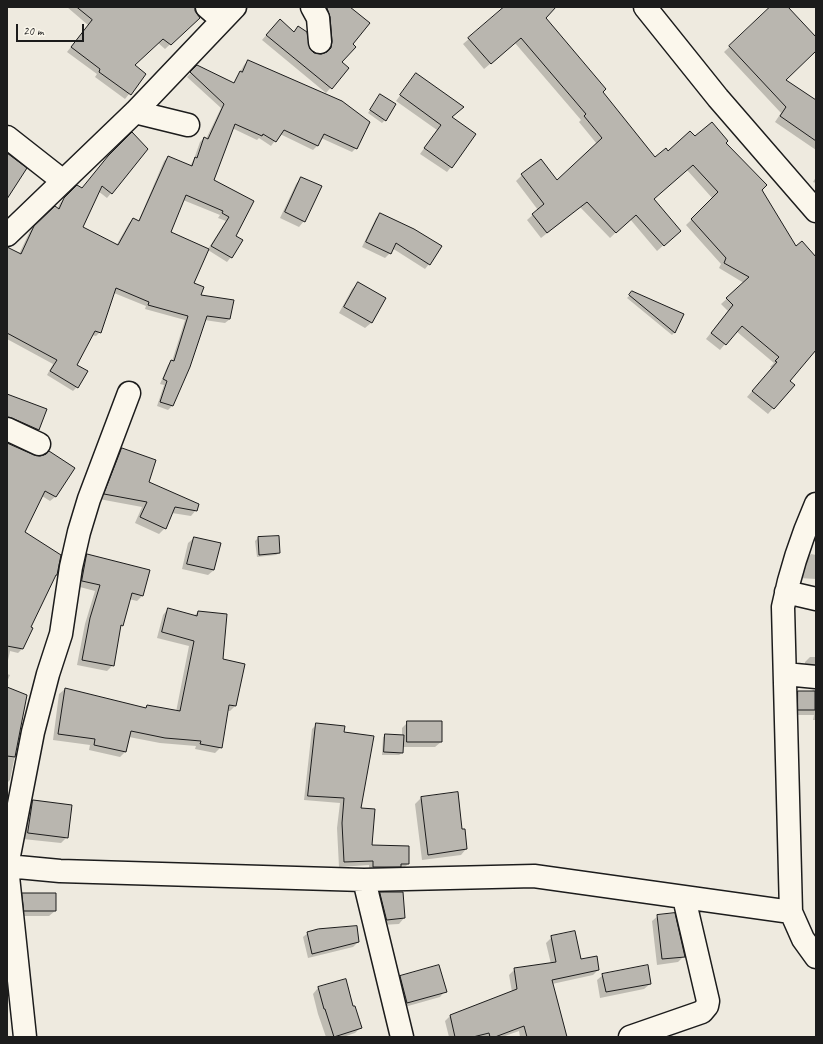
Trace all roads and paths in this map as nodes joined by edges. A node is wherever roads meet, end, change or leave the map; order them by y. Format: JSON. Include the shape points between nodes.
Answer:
{"nodes":[{"id":1,"x":312,"y":7,"type":"edge"},
{"id":2,"x":645,"y":7,"type":"edge"},
{"id":3,"x":221,"y":11,"type":"edge"},
{"id":4,"x":320,"y":42,"type":"dead end"},
{"id":5,"x":135,"y":112,"type":"junction"},
{"id":6,"x":188,"y":125,"type":"dead end"},
{"id":7,"x":7,"y":137,"type":"edge"},
{"id":8,"x":63,"y":181,"type":"junction"},
{"id":9,"x":816,"y":210,"type":"edge"},
{"id":10,"x":7,"y":235,"type":"edge"},
{"id":11,"x":130,"y":393,"type":"dead end"},
{"id":12,"x":7,"y":429,"type":"edge"},
{"id":13,"x":39,"y":444,"type":"dead end"},
{"id":14,"x":816,"y":504,"type":"edge"},
{"id":15,"x":786,"y":592,"type":"junction"},
{"id":16,"x":816,"y":599,"type":"edge"},
{"id":17,"x":785,"y":674,"type":"junction"},
{"id":18,"x":816,"y":677,"type":"edge"},
{"id":19,"x":7,"y":866,"type":"edge"},
{"id":20,"x":364,"y":880,"type":"junction"},
{"id":21,"x":684,"y":898,"type":"junction"},
{"id":22,"x":802,"y":925,"type":"edge"},
{"id":23,"x":816,"y":957,"type":"edge"},
{"id":24,"x":24,"y":1037,"type":"edge"},
{"id":25,"x":402,"y":1037,"type":"edge"},
{"id":26,"x":630,"y":1037,"type":"edge"}],
"edges":[{"from":1,"to":4,"type":"street","via":[[318,18]]},
{"from":2,"to":9,"type":"street","via":[[718,98]]},
{"from":3,"to":5,"type":"street"},
{"from":5,"to":6,"type":"street"},
{"from":5,"to":8,"type":"street"},
{"from":7,"to":8,"type":"street"},
{"from":8,"to":10,"type":"street"},
{"from":11,"to":19,"type":"street","via":[[79,532],[61,634],[33,732]]},
{"from":12,"to":13,"type":"street"},
{"from":14,"to":15,"type":"street"},
{"from":15,"to":16,"type":"street"},
{"from":15,"to":17,"type":"street","via":[[783,606]]},
{"from":17,"to":18,"type":"street"},
{"from":17,"to":22,"type":"street"},
{"from":19,"to":20,"type":"street"},
{"from":19,"to":24,"type":"street"},
{"from":20,"to":21,"type":"street","via":[[534,876]]},
{"from":20,"to":25,"type":"street"},
{"from":21,"to":22,"type":"street"},
{"from":21,"to":26,"type":"street","via":[[708,1001],[707,1006],[702,1012]]},
{"from":22,"to":23,"type":"street"}]}
